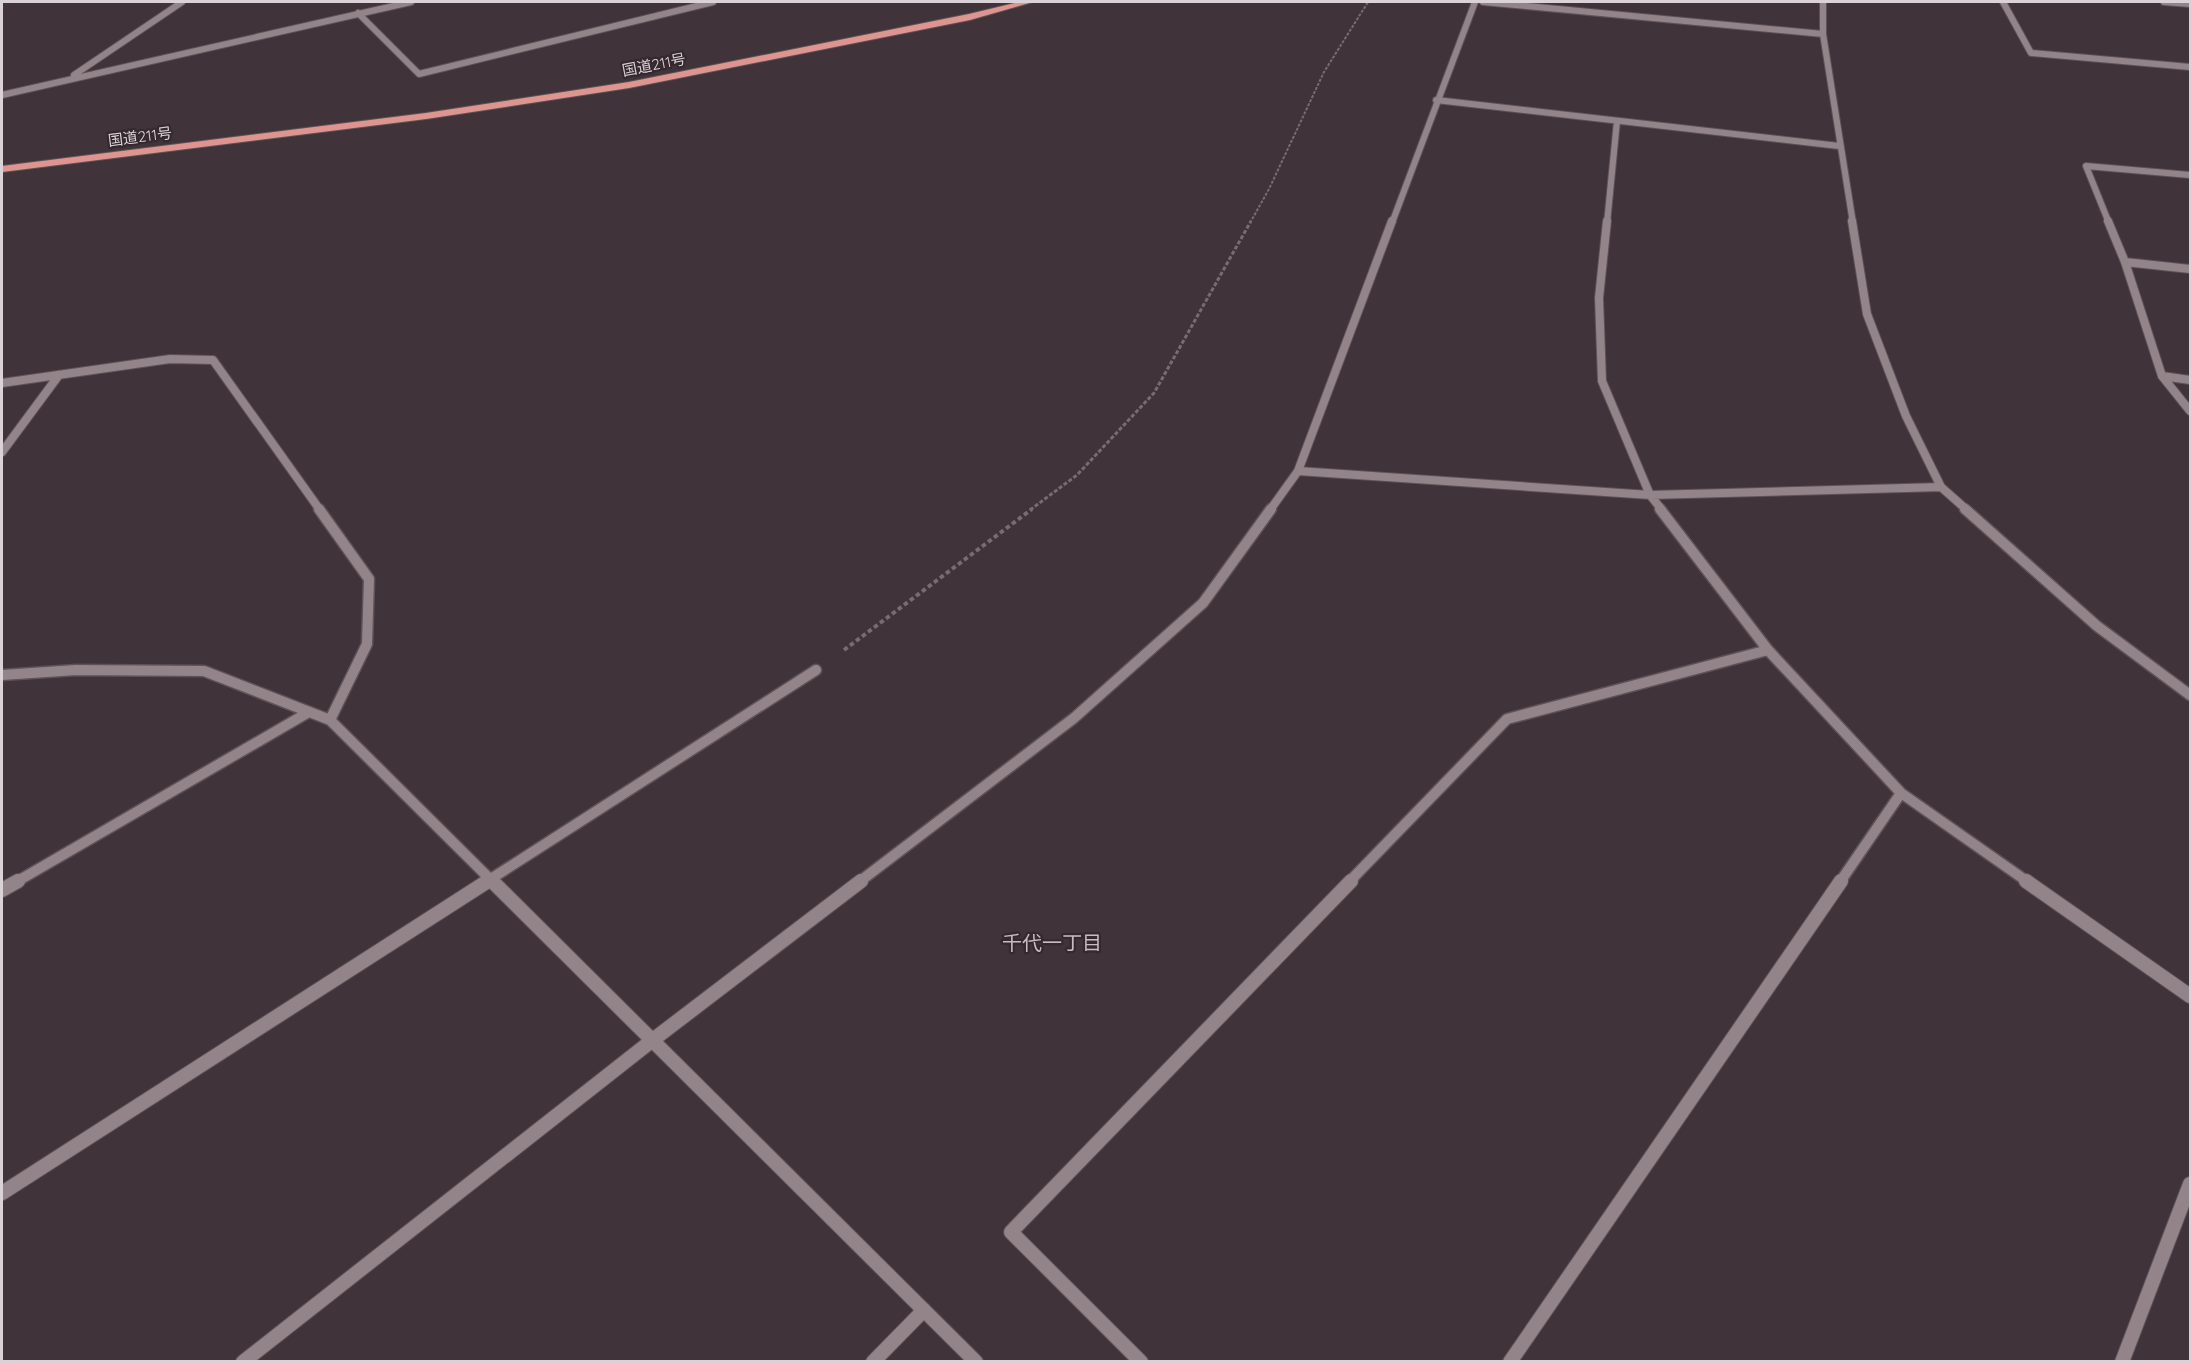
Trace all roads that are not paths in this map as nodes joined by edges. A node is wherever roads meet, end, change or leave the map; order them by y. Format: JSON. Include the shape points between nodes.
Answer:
{"nodes":[{"id":1,"x":182,"y":2,"type":"edge"},
{"id":2,"x":411,"y":2,"type":"edge"},
{"id":3,"x":713,"y":2,"type":"edge"},
{"id":4,"x":1028,"y":2,"type":"edge"},
{"id":5,"x":1475,"y":2,"type":"edge"},
{"id":6,"x":1484,"y":2,"type":"edge"},
{"id":7,"x":1603,"y":2,"type":"edge"},
{"id":8,"x":1823,"y":2,"type":"edge"},
{"id":9,"x":2003,"y":2,"type":"edge"},
{"id":10,"x":2164,"y":2,"type":"edge"},
{"id":11,"x":2190,"y":4,"type":"edge"},
{"id":12,"x":1603,"y":13,"type":"junction"},
{"id":13,"x":358,"y":14,"type":"junction"},
{"id":14,"x":1823,"y":34,"type":"junction"},
{"id":15,"x":2190,"y":67,"type":"edge"},
{"id":16,"x":69,"y":79,"type":"junction"},
{"id":17,"x":2,"y":95,"type":"edge"},
{"id":18,"x":1436,"y":100,"type":"junction"},
{"id":19,"x":1617,"y":121,"type":"junction"},
{"id":20,"x":282,"y":134,"type":"junction"},
{"id":21,"x":1839,"y":146,"type":"junction"},
{"id":22,"x":2,"y":160,"type":"edge"},
{"id":23,"x":2,"y":169,"type":"edge"},
{"id":24,"x":2190,"y":175,"type":"edge"},
{"id":25,"x":2125,"y":262,"type":"junction"},
{"id":26,"x":2190,"y":269,"type":"edge"},
{"id":27,"x":59,"y":375,"type":"junction"},
{"id":28,"x":2162,"y":376,"type":"junction"},
{"id":29,"x":2190,"y":380,"type":"edge"},
{"id":30,"x":2,"y":383,"type":"edge"},
{"id":31,"x":2190,"y":411,"type":"edge"},
{"id":32,"x":2,"y":452,"type":"edge"},
{"id":33,"x":1298,"y":471,"type":"junction"},
{"id":34,"x":1941,"y":487,"type":"junction"},
{"id":35,"x":1650,"y":495,"type":"junction"},
{"id":36,"x":1768,"y":650,"type":"junction"},
{"id":37,"x":816,"y":670,"type":"road end"},
{"id":38,"x":2,"y":675,"type":"edge"},
{"id":39,"x":2190,"y":695,"type":"edge"},
{"id":40,"x":309,"y":712,"type":"junction"},
{"id":41,"x":330,"y":720,"type":"junction"},
{"id":42,"x":1901,"y":793,"type":"junction"},
{"id":43,"x":490,"y":878,"type":"junction"},
{"id":44,"x":2,"y":890,"type":"edge"},
{"id":45,"x":2190,"y":996,"type":"edge"},
{"id":46,"x":654,"y":1039,"type":"junction"},
{"id":47,"x":2190,"y":1184,"type":"edge"},
{"id":48,"x":2,"y":1193,"type":"edge"},
{"id":49,"x":924,"y":1310,"type":"junction"},
{"id":50,"x":243,"y":1362,"type":"edge"},
{"id":51,"x":873,"y":1362,"type":"edge"},
{"id":52,"x":976,"y":1362,"type":"edge"},
{"id":53,"x":1141,"y":1362,"type":"edge"},
{"id":54,"x":1510,"y":1362,"type":"edge"},
{"id":55,"x":2122,"y":1362,"type":"edge"}],
"edges":[{"from":1,"to":16,"type":"street"},
{"from":2,"to":13,"type":"street"},
{"from":3,"to":13,"type":"street","via":[[419,74]]},
{"from":4,"to":20,"type":"highway","name":"国道211号","via":[[629,85]]},
{"from":5,"to":18,"type":"street"},
{"from":6,"to":12,"type":"street"},
{"from":7,"to":12,"type":"street"},
{"from":8,"to":14,"type":"street"},
{"from":9,"to":15,"type":"street","via":[[2031,53]]},
{"from":10,"to":11,"type":"street"},
{"from":12,"to":14,"type":"street"},
{"from":13,"to":16,"type":"street"},
{"from":14,"to":21,"type":"street"},
{"from":16,"to":17,"type":"street"},
{"from":18,"to":19,"type":"street"},
{"from":18,"to":33,"type":"street"},
{"from":19,"to":21,"type":"street"},
{"from":19,"to":35,"type":"street","via":[[1599,298],[1602,381]]},
{"from":20,"to":22,"type":"highway","name":"国道211号"},
{"from":20,"to":23,"type":"highway","name":"国道211号"},
{"from":21,"to":34,"type":"street","via":[[1866,314],[1906,416]]},
{"from":24,"to":25,"type":"street","via":[[2086,166]]},
{"from":25,"to":26,"type":"street"},
{"from":25,"to":28,"type":"street"},
{"from":27,"to":30,"type":"street"},
{"from":27,"to":32,"type":"street"},
{"from":27,"to":41,"type":"street","via":[[170,359],[213,360],[369,579],[367,644]]},
{"from":28,"to":29,"type":"street"},
{"from":28,"to":31,"type":"street"},
{"from":33,"to":35,"type":"street"},
{"from":33,"to":46,"type":"street","via":[[1203,603],[1074,718]]},
{"from":34,"to":35,"type":"street"},
{"from":34,"to":39,"type":"street","via":[[2097,626]]},
{"from":35,"to":36,"type":"street"},
{"from":36,"to":42,"type":"street"},
{"from":36,"to":53,"type":"street","via":[[1507,719],[1011,1232]]},
{"from":37,"to":43,"type":"street"},
{"from":38,"to":40,"type":"street","via":[[76,670],[204,672]]},
{"from":40,"to":41,"type":"street"},
{"from":40,"to":44,"type":"street"},
{"from":41,"to":43,"type":"street"},
{"from":42,"to":45,"type":"street"},
{"from":42,"to":54,"type":"street"},
{"from":43,"to":46,"type":"street"},
{"from":43,"to":48,"type":"street"},
{"from":46,"to":49,"type":"street"},
{"from":46,"to":50,"type":"street"},
{"from":47,"to":55,"type":"street"},
{"from":49,"to":51,"type":"street"},
{"from":49,"to":52,"type":"street"}]}
